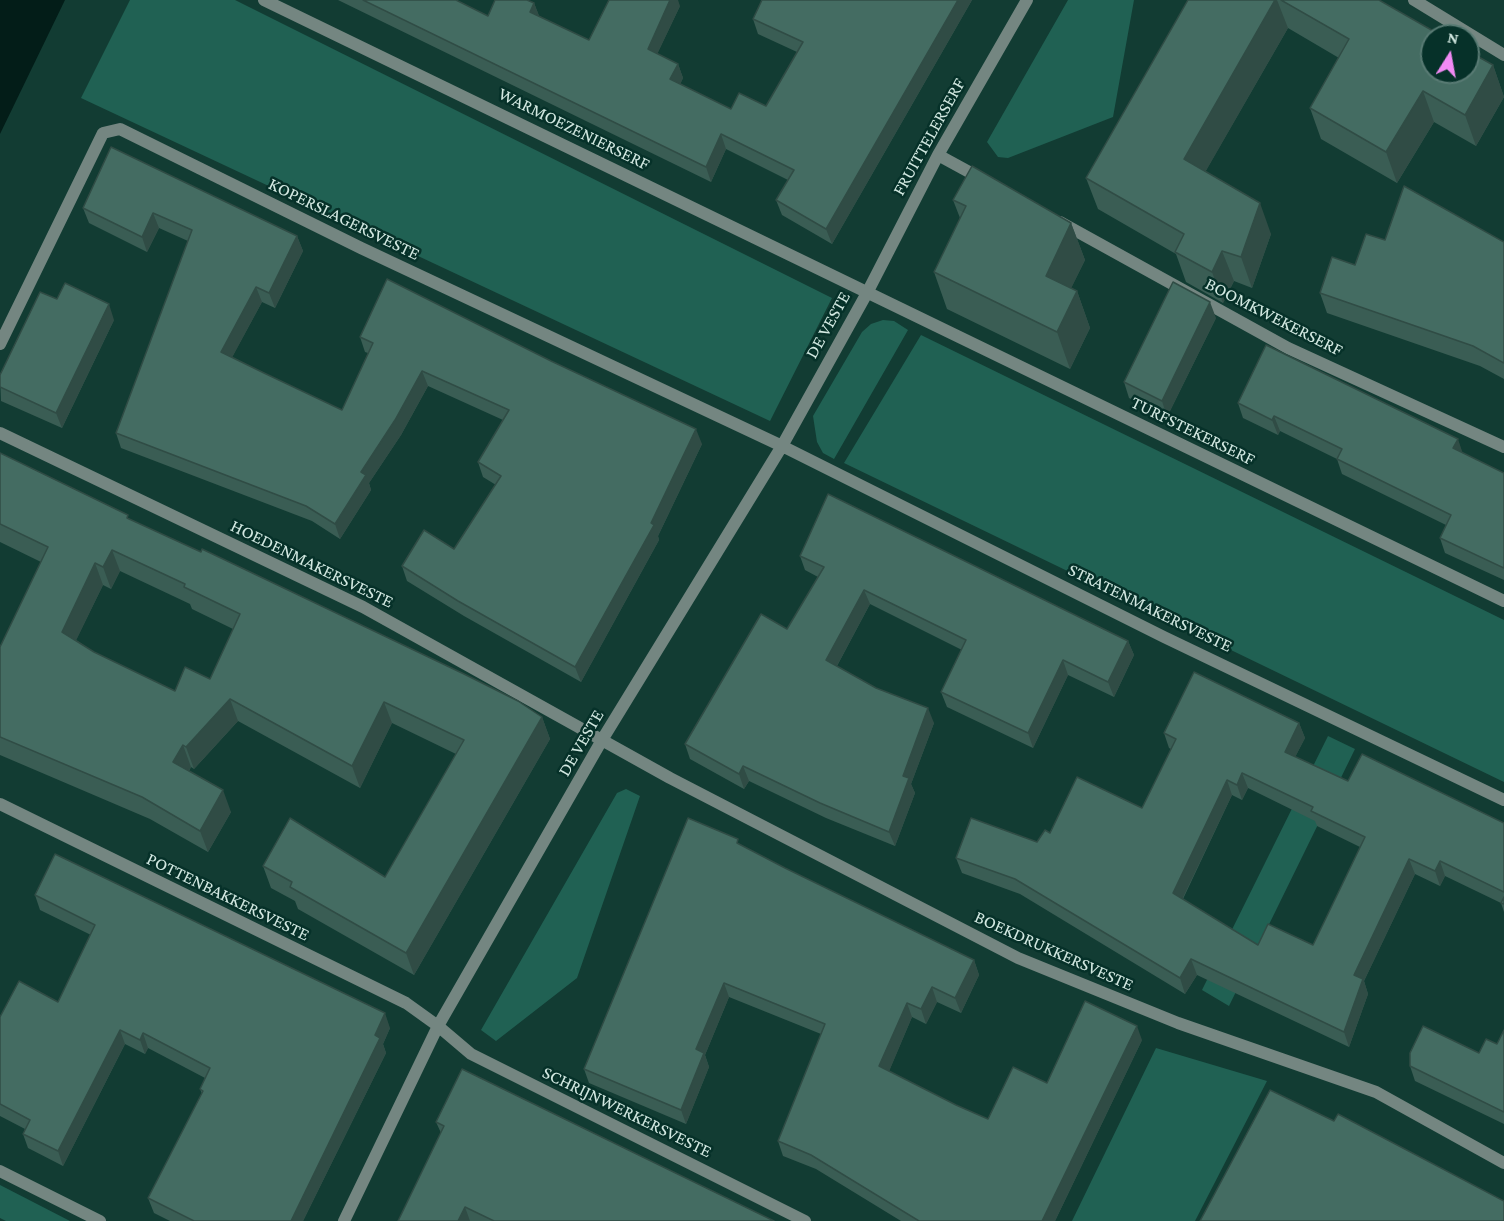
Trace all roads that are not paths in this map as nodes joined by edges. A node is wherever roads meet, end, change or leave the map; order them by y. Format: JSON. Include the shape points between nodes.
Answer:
{"nodes":[{"id":1,"x":264,"y":0,"type":"edge"},
{"id":2,"x":1027,"y":0,"type":"edge"},
{"id":3,"x":1414,"y":0,"type":"edge"},
{"id":4,"x":1504,"y":55,"type":"edge"},
{"id":5,"x":938,"y":155,"type":"junction"},
{"id":6,"x":998,"y":188,"type":"edge"},
{"id":7,"x":1047,"y":215,"type":"edge"},
{"id":8,"x":867,"y":293,"type":"junction"},
{"id":9,"x":0,"y":344,"type":"edge"},
{"id":10,"x":0,"y":433,"type":"edge"},
{"id":11,"x":782,"y":446,"type":"junction"},
{"id":12,"x":1504,"y":447,"type":"edge"},
{"id":13,"x":1504,"y":601,"type":"edge"},
{"id":14,"x":602,"y":740,"type":"junction"},
{"id":15,"x":1504,"y":800,"type":"edge"},
{"id":16,"x":0,"y":804,"type":"edge"},
{"id":17,"x":438,"y":1026,"type":"junction"},
{"id":18,"x":1504,"y":1163,"type":"edge"},
{"id":19,"x":0,"y":1171,"type":"edge"},
{"id":20,"x":100,"y":1221,"type":"edge"},
{"id":21,"x":344,"y":1221,"type":"edge"},
{"id":22,"x":805,"y":1221,"type":"edge"}],
"edges":[{"from":1,"to":8,"type":"street","name":"WARMOEZENIERSERF"},
{"from":2,"to":5,"type":"street","name":"FRUITTELERSERF"},
{"from":3,"to":4,"type":"street"},
{"from":5,"to":6,"type":"street"},
{"from":5,"to":8,"type":"street","name":"FRUITTELERSERF"},
{"from":7,"to":12,"type":"street","name":"BOOMKWEKERSERF","via":[[1288,348]]},
{"from":8,"to":11,"type":"street","name":"DE VESTE"},
{"from":8,"to":13,"type":"street","name":"TURFSTEKERSERF"},
{"from":9,"to":11,"type":"street","name":"KOPERSLAGERSVESTE","via":[[103,133],[120,129],[361,248]]},
{"from":10,"to":14,"type":"street","name":"HOEDENMAKERSVESTE","via":[[363,607]]},
{"from":11,"to":14,"type":"street","name":"DE VESTE"},
{"from":11,"to":15,"type":"street","name":"STRATENMAKERSVESTE","via":[[1164,637]]},
{"from":14,"to":17,"type":"street","name":"DE VESTE"},
{"from":14,"to":18,"type":"street","name":"BOEKDRUKKERSVESTE","via":[[1018,958],[1178,1023],[1376,1092]]},
{"from":16,"to":17,"type":"street","name":"POTTENBAKKERSVESTE","via":[[406,1003]]},
{"from":17,"to":21,"type":"street","name":"DE VESTE"},
{"from":17,"to":22,"type":"street","name":"SCHRIJNWERKERSVESTE","via":[[471,1054]]},
{"from":19,"to":20,"type":"street"}]}
